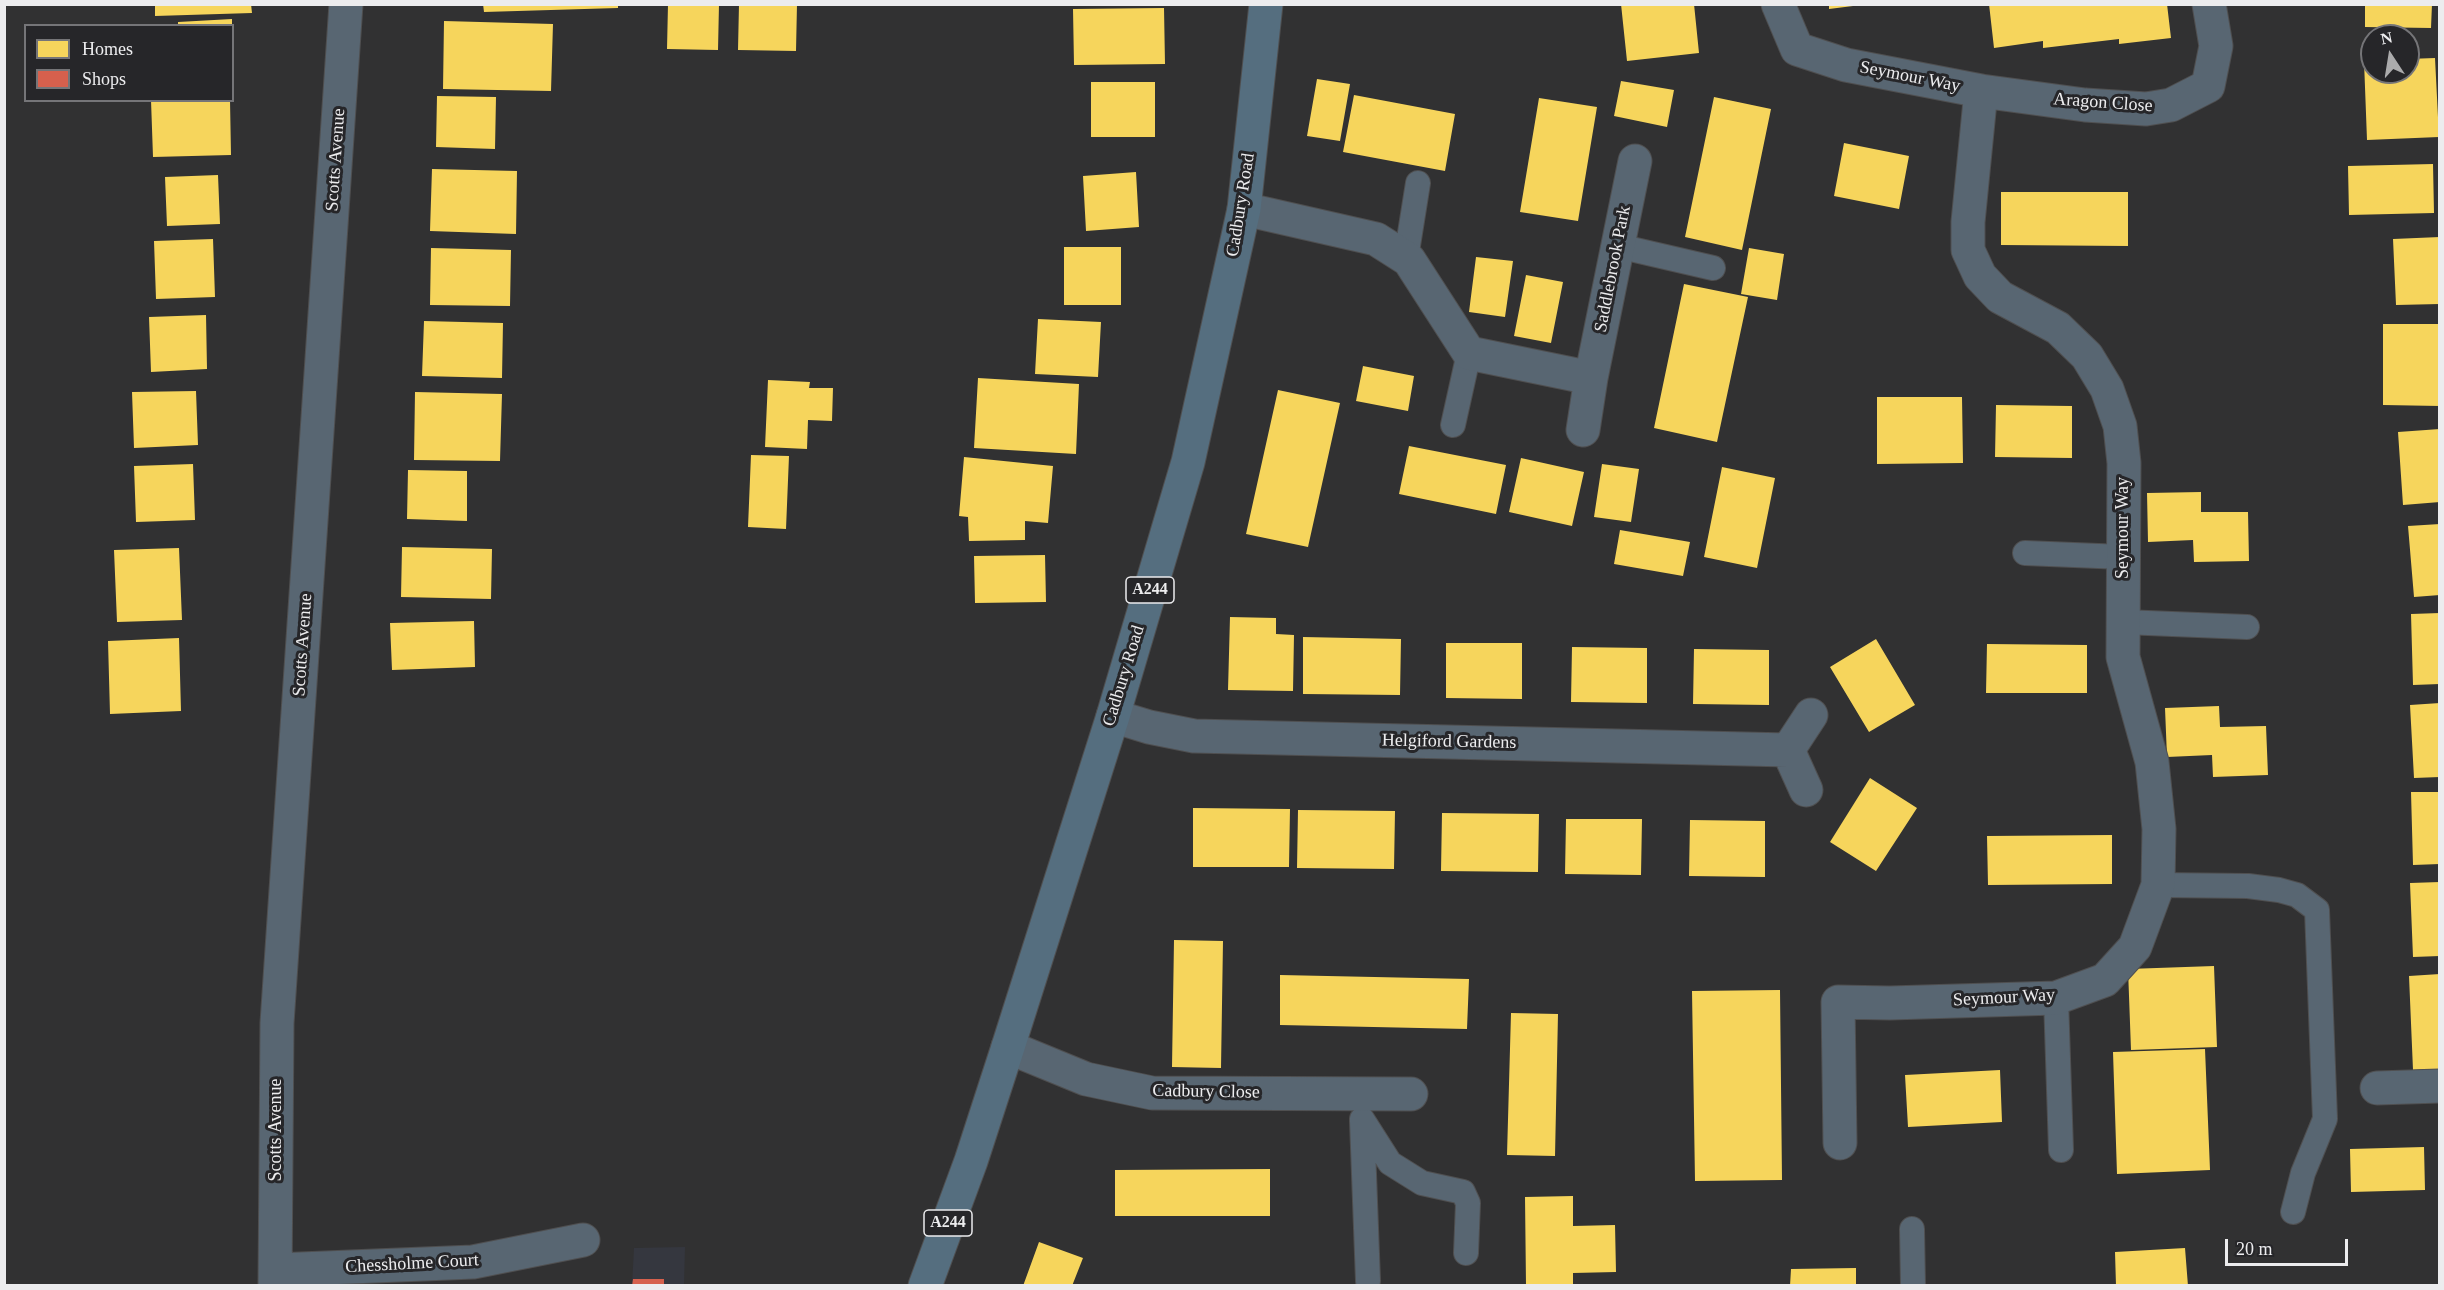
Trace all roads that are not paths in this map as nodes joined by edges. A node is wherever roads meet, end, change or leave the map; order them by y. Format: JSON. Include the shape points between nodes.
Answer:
{"nodes":[{"id":1,"x":346,"y":4,"type":"edge"},
{"id":2,"x":1266,"y":4,"type":"edge"},
{"id":3,"x":1778,"y":4,"type":"edge"},
{"id":4,"x":2209,"y":4,"type":"edge"},
{"id":5,"x":1982,"y":91,"type":"junction"},
{"id":6,"x":1635,"y":161,"type":"dead end"},
{"id":7,"x":1418,"y":183,"type":"dead end"},
{"id":8,"x":1244,"y":209,"type":"junction"},
{"id":9,"x":1618,"y":246,"type":"junction"},
{"id":10,"x":1406,"y":258,"type":"junction"},
{"id":11,"x":1713,"y":268,"type":"dead end"},
{"id":12,"x":1469,"y":353,"type":"junction"},
{"id":13,"x":1591,"y":378,"type":"junction"},
{"id":14,"x":1453,"y":425,"type":"dead end"},
{"id":15,"x":1583,"y":430,"type":"dead end"},
{"id":16,"x":2025,"y":553,"type":"dead end"},
{"id":17,"x":2123,"y":557,"type":"junction"},
{"id":18,"x":2123,"y":622,"type":"junction"},
{"id":19,"x":2247,"y":627,"type":"dead end"},
{"id":20,"x":1811,"y":715,"type":"dead end"},
{"id":21,"x":1113,"y":716,"type":"junction"},
{"id":22,"x":1788,"y":750,"type":"junction"},
{"id":23,"x":1806,"y":790,"type":"dead end"},
{"id":24,"x":2158,"y":885,"type":"junction"},
{"id":25,"x":2056,"y":998,"type":"junction"},
{"id":26,"x":1008,"y":1047,"type":"junction"},
{"id":27,"x":2439,"y":1086,"type":"edge"},
{"id":28,"x":2377,"y":1088,"type":"dead end"},
{"id":29,"x":1411,"y":1094,"type":"dead end"},
{"id":30,"x":1362,"y":1107,"type":"junction"},
{"id":31,"x":1840,"y":1143,"type":"dead end"},
{"id":32,"x":2061,"y":1150,"type":"dead end"},
{"id":33,"x":971,"y":1161,"type":"junction"},
{"id":34,"x":2293,"y":1212,"type":"dead end"},
{"id":35,"x":1912,"y":1229,"type":"dead end"},
{"id":36,"x":583,"y":1240,"type":"dead end"},
{"id":37,"x":1466,"y":1253,"type":"dead end"},
{"id":38,"x":275,"y":1278,"type":"edge"},
{"id":39,"x":1368,"y":1281,"type":"dead end"},
{"id":40,"x":925,"y":1286,"type":"edge"},
{"id":41,"x":950,"y":1286,"type":"edge"},
{"id":42,"x":1913,"y":1286,"type":"edge"}],
"edges":[{"from":1,"to":38,"type":"street","name":"Scotts Avenue","via":[[277,1023]]},
{"from":2,"to":8,"type":"main road","name":"Cadbury Road","number":"A244"},
{"from":3,"to":5,"type":"street","name":"Seymour Way","via":[[1797,49],[1846,65]]},
{"from":4,"to":5,"type":"street","name":"Aragon Close","via":[[2216,46],[2208,86],[2172,105],[2146,109],[2085,105]]},
{"from":5,"to":17,"type":"street","name":"Seymour Way","via":[[1968,250],[1980,276],[2000,297],[2058,328],[2087,356],[2107,389],[2120,426],[2124,463]]},
{"from":6,"to":9,"type":"street","name":"Saddlebrook Park"},
{"from":7,"to":10,"type":"lane"},
{"from":8,"to":10,"type":"street","via":[[1376,239]]},
{"from":8,"to":21,"type":"main road","name":"Cadbury Road","number":"A244","via":[[1188,462]]},
{"from":9,"to":11,"type":"lane"},
{"from":9,"to":13,"type":"street","name":"Saddlebrook Park"},
{"from":10,"to":12,"type":"street"},
{"from":12,"to":13,"type":"street"},
{"from":12,"to":14,"type":"lane"},
{"from":13,"to":15,"type":"street","name":"Saddlebrook Park"},
{"from":16,"to":17,"type":"lane"},
{"from":17,"to":18,"type":"street","name":"Seymour Way"},
{"from":18,"to":19,"type":"lane"},
{"from":18,"to":24,"type":"street","name":"Seymour Way","via":[[2123,657],[2152,762]]},
{"from":20,"to":22,"type":"street"},
{"from":21,"to":22,"type":"street","name":"Helgiford Gardens","via":[[1194,736]]},
{"from":21,"to":26,"type":"main road","name":"Cadbury Road","number":"A244"},
{"from":22,"to":23,"type":"street"},
{"from":24,"to":25,"type":"street","name":"Seymour Way","via":[[2135,947],[2105,980]]},
{"from":24,"to":34,"type":"lane","via":[[2279,890],[2297,895],[2317,910],[2325,1119],[2303,1173]]},
{"from":25,"to":31,"type":"street","name":"Seymour Way","via":[[1825,1002]]},
{"from":25,"to":32,"type":"lane"},
{"from":26,"to":30,"type":"street","name":"Cadbury Close","via":[[1086,1079],[1152,1093]]},
{"from":26,"to":33,"type":"main road","name":"Cadbury Road","number":"A244"},
{"from":27,"to":28,"type":"street"},
{"from":29,"to":30,"type":"street","name":"Cadbury Close"},
{"from":30,"to":37,"type":"lane","via":[[1390,1163],[1422,1183],[1462,1192],[1468,1203]]},
{"from":30,"to":39,"type":"lane"},
{"from":33,"to":40,"type":"main road","name":"Cadbury Road","number":"A244"},
{"from":33,"to":41,"type":"main road","name":"Cadbury Road","number":"A244"},
{"from":35,"to":42,"type":"lane"},
{"from":36,"to":38,"type":"street","name":"Chessholme Court","via":[[473,1262]]}]}
